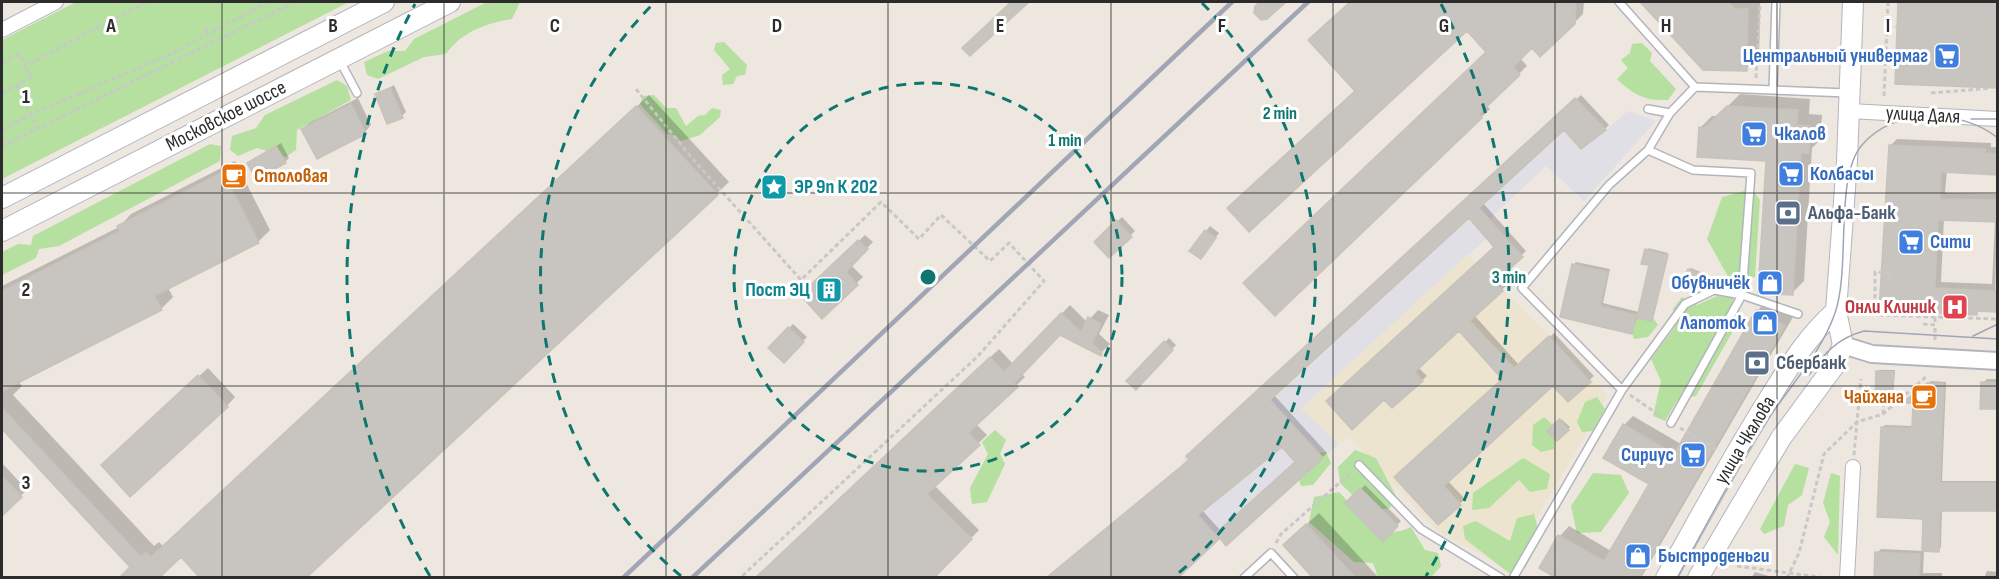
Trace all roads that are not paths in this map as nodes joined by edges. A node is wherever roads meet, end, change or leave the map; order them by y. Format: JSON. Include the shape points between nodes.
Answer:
{"nodes":[{"id":1,"x":384,"y":2,"type":"edge"},
{"id":2,"x":450,"y":2,"type":"edge"},
{"id":3,"x":1619,"y":2,"type":"edge"},
{"id":4,"x":1776,"y":2,"type":"edge"},
{"id":5,"x":1853,"y":2,"type":"edge"},
{"id":6,"x":51,"y":3,"type":"edge"},
{"id":7,"x":2,"y":30,"type":"edge"},
{"id":8,"x":339,"y":58,"type":"junction"},
{"id":9,"x":1695,"y":87,"type":"junction"},
{"id":10,"x":1773,"y":90,"type":"junction"},
{"id":11,"x":357,"y":93,"type":"dead end"},
{"id":12,"x":1850,"y":102,"type":"junction"},
{"id":13,"x":1648,"y":109,"type":"dead end"},
{"id":14,"x":1670,"y":113,"type":"junction"},
{"id":15,"x":1998,"y":119,"type":"edge"},
{"id":16,"x":1648,"y":150,"type":"junction"},
{"id":17,"x":2,"y":198,"type":"edge"},
{"id":18,"x":2,"y":231,"type":"edge"},
{"id":19,"x":1742,"y":295,"type":"junction"},
{"id":20,"x":1836,"y":311,"type":"junction"},
{"id":21,"x":1798,"y":314,"type":"dead end"},
{"id":22,"x":1843,"y":345,"type":"junction"},
{"id":23,"x":1998,"y":361,"type":"edge"},
{"id":24,"x":1622,"y":390,"type":"junction"},
{"id":25,"x":1671,"y":423,"type":"dead end"},
{"id":26,"x":1359,"y":465,"type":"road end"},
{"id":27,"x":1853,"y":468,"type":"road end"},
{"id":28,"x":1244,"y":578,"type":"edge"},
{"id":29,"x":1294,"y":578,"type":"edge"},
{"id":30,"x":1502,"y":578,"type":"edge"},
{"id":31,"x":1513,"y":578,"type":"edge"},
{"id":32,"x":1666,"y":578,"type":"edge"},
{"id":33,"x":1698,"y":578,"type":"edge"},
{"id":34,"x":1847,"y":578,"type":"edge"}],
"edges":[{"from":1,"to":17,"type":"main road","name":"Московское шоссе"},
{"from":2,"to":8,"type":"main road","name":"Московское шоссе"},
{"from":3,"to":9,"type":"lane"},
{"from":4,"to":10,"type":"lane"},
{"from":5,"to":12,"type":"main road"},
{"from":6,"to":7,"type":"street"},
{"from":8,"to":11,"type":"lane"},
{"from":8,"to":18,"type":"main road","name":"Московское шоссе"},
{"from":9,"to":10,"type":"lane"},
{"from":9,"to":14,"type":"lane"},
{"from":10,"to":12,"type":"lane"},
{"from":12,"to":15,"type":"street","name":"улица Даля"},
{"from":12,"to":20,"type":"main road"},
{"from":13,"to":14,"type":"lane"},
{"from":14,"to":16,"type":"lane"},
{"from":16,"to":19,"type":"lane","via":[[1693,170],[1751,173]]},
{"from":16,"to":24,"type":"lane","via":[[1609,185],[1522,288]]},
{"from":19,"to":21,"type":"lane"},
{"from":19,"to":24,"type":"lane","via":[[1714,290],[1685,304]]},
{"from":19,"to":25,"type":"lane"},
{"from":20,"to":22,"type":"main road"},
{"from":20,"to":32,"type":"main road","name":"улица Чкалова","via":[[1799,350]]},
{"from":22,"to":23,"type":"street","via":[[1872,354]]},
{"from":22,"to":33,"type":"main road","name":"улица Чкалова","via":[[1834,366],[1780,438]]},
{"from":24,"to":31,"type":"lane"},
{"from":26,"to":30,"type":"lane","via":[[1421,529]]},
{"from":27,"to":34,"type":"street"},
{"from":28,"to":29,"type":"lane","via":[[1271,553]]}]}
